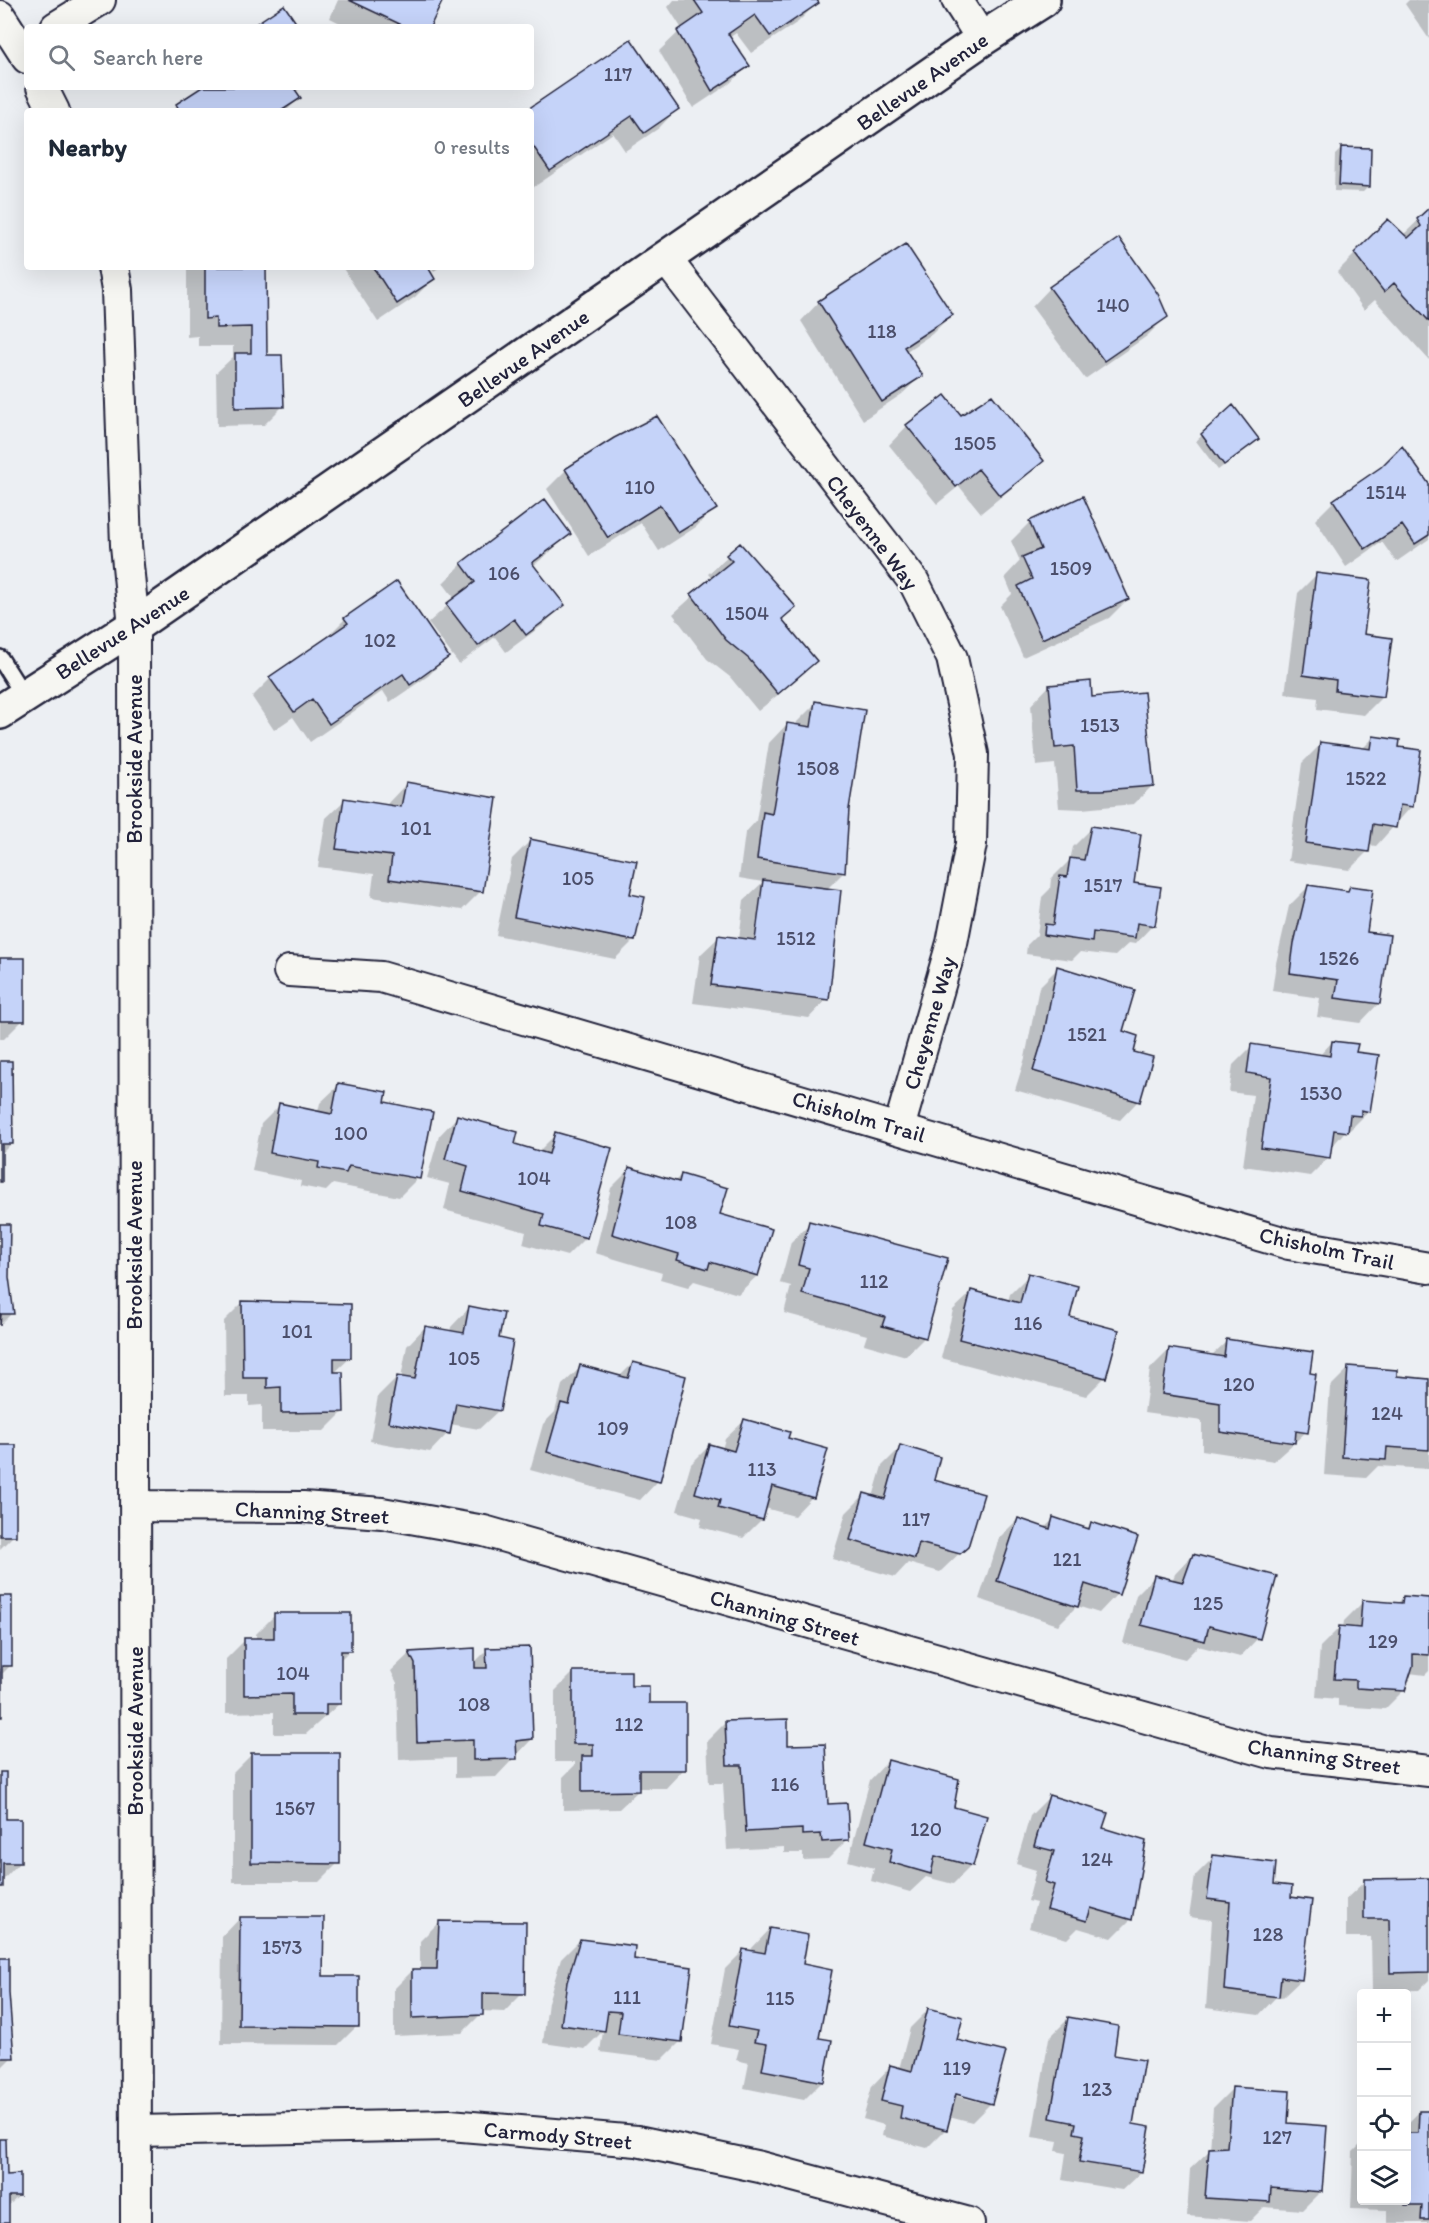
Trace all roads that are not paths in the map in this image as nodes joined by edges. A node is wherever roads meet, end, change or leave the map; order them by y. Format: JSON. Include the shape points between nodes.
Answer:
{"nodes":[{"id":1,"x":100,"y":0,"type":"edge"},
{"id":2,"x":957,"y":0,"type":"edge"},
{"id":3,"x":1043,"y":0,"type":"edge"},
{"id":4,"x":0,"y":16,"type":"edge"},
{"id":5,"x":61,"y":24,"type":"edge"},
{"id":6,"x":982,"y":39,"type":"junction"},
{"id":7,"x":24,"y":50,"type":"edge"},
{"id":8,"x":44,"y":90,"type":"edge"},
{"id":9,"x":52,"y":108,"type":"edge"},
{"id":10,"x":666,"y":259,"type":"junction"},
{"id":11,"x":114,"y":270,"type":"edge"},
{"id":12,"x":134,"y":626,"type":"junction"},
{"id":13,"x":0,"y":658,"type":"edge"},
{"id":14,"x":12,"y":704,"type":"edge"},
{"id":15,"x":289,"y":971,"type":"dead end"},
{"id":16,"x":899,"y":1128,"type":"junction"},
{"id":17,"x":1429,"y":1268,"type":"edge"},
{"id":18,"x":135,"y":1506,"type":"junction"},
{"id":19,"x":1429,"y":1771,"type":"edge"},
{"id":20,"x":136,"y":2131,"type":"junction"},
{"id":21,"x":136,"y":2223,"type":"edge"},
{"id":22,"x":969,"y":2223,"type":"edge"}],
"edges":[{"from":1,"to":5,"type":"street"},
{"from":2,"to":6,"type":"street"},
{"from":3,"to":6,"type":"street","name":"Bellevue Avenue"},
{"from":4,"to":7,"type":"street"},
{"from":6,"to":10,"type":"street","name":"Bellevue Avenue"},
{"from":8,"to":9,"type":"street"},
{"from":10,"to":12,"type":"street","name":"Bellevue Avenue"},
{"from":10,"to":16,"type":"street","name":"Cheyenne Way","via":[[914,582],[952,658],[973,754],[970,844],[952,943]]},
{"from":11,"to":12,"type":"street","name":"Brookside Avenue","via":[[126,545]]},
{"from":12,"to":14,"type":"street","name":"Bellevue Avenue"},
{"from":12,"to":18,"type":"street","name":"Brookside Avenue"},
{"from":13,"to":14,"type":"lane"},
{"from":15,"to":16,"type":"street","name":"Chisholm Trail","via":[[381,977]]},
{"from":16,"to":17,"type":"street","name":"Chisholm Trail","via":[[1289,1244]]},
{"from":18,"to":19,"type":"street","name":"Channing Street","via":[[303,1507],[382,1513],[484,1531],[1271,1753]]},
{"from":18,"to":20,"type":"street","name":"Brookside Avenue"},
{"from":20,"to":21,"type":"street","name":"Brookside Avenue"},
{"from":20,"to":22,"type":"street","name":"Carmody Street","via":[[450,2126],[637,2141],[760,2167]]}]}
